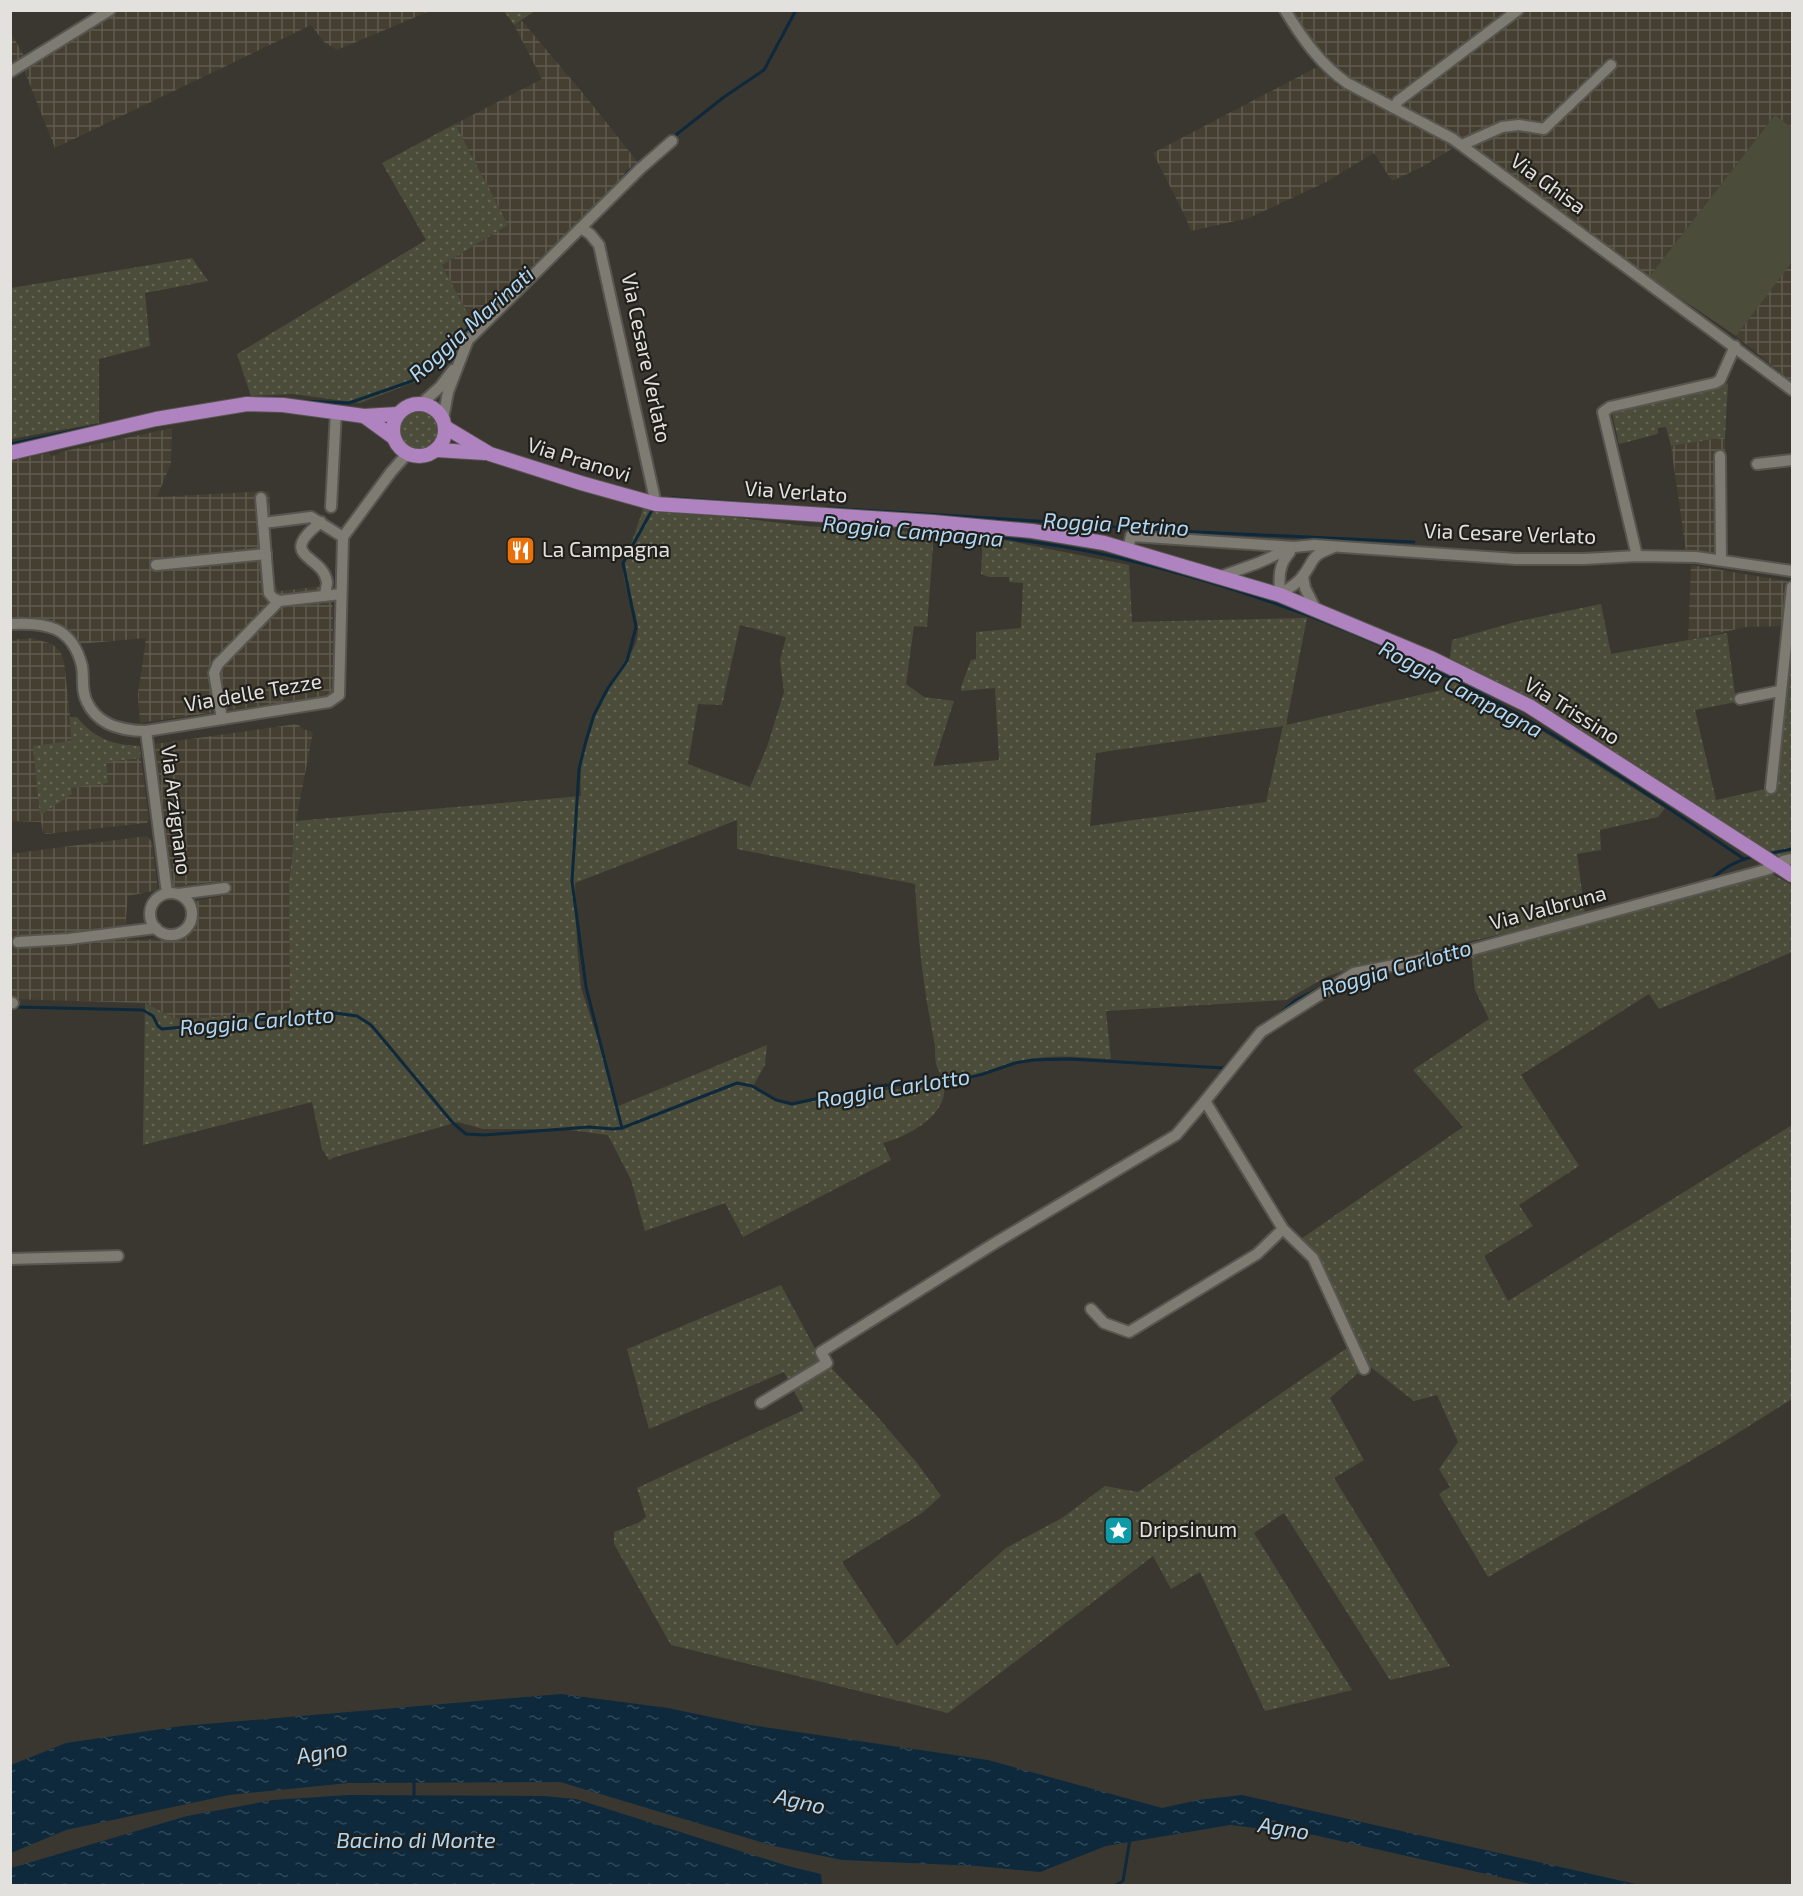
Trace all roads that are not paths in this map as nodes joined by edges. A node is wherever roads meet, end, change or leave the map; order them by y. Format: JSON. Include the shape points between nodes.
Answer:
{"nodes":[{"id":1,"x":110,"y":10,"type":"edge"},
{"id":2,"x":1285,"y":10,"type":"edge"},
{"id":3,"x":1518,"y":10,"type":"edge"},
{"id":4,"x":1611,"y":65,"type":"dead end"},
{"id":5,"x":10,"y":72,"type":"edge"},
{"id":6,"x":1394,"y":108,"type":"junction"},
{"id":7,"x":672,"y":141,"type":"dead end"},
{"id":8,"x":1462,"y":145,"type":"junction"},
{"id":9,"x":581,"y":228,"type":"junction"},
{"id":10,"x":1735,"y":346,"type":"junction"},
{"id":11,"x":459,"y":363,"type":"junction"},
{"id":12,"x":1792,"y":390,"type":"edge"},
{"id":13,"x":421,"y":404,"type":"junction"},
{"id":14,"x":336,"y":411,"type":"junction"},
{"id":15,"x":398,"y":414,"type":"junction"},
{"id":16,"x":364,"y":416,"type":"junction"},
{"id":17,"x":444,"y":423,"type":"junction"},
{"id":18,"x":393,"y":436,"type":"junction"},
{"id":19,"x":437,"y":450,"type":"junction"},
{"id":20,"x":10,"y":453,"type":"edge"},
{"id":21,"x":407,"y":454,"type":"junction"},
{"id":22,"x":490,"y":454,"type":"junction"},
{"id":23,"x":1720,"y":456,"type":"dead end"},
{"id":24,"x":1792,"y":460,"type":"edge"},
{"id":25,"x":1757,"y":464,"type":"dead end"},
{"id":26,"x":261,"y":498,"type":"dead end"},
{"id":27,"x":656,"y":504,"type":"junction"},
{"id":28,"x":331,"y":507,"type":"dead end"},
{"id":29,"x":321,"y":522,"type":"junction"},
{"id":30,"x":263,"y":523,"type":"junction"},
{"id":31,"x":343,"y":537,"type":"junction"},
{"id":32,"x":1294,"y":547,"type":"junction"},
{"id":33,"x":1335,"y":547,"type":"junction"},
{"id":34,"x":1128,"y":550,"type":"junction"},
{"id":35,"x":266,"y":554,"type":"junction"},
{"id":36,"x":1637,"y":556,"type":"junction"},
{"id":37,"x":1721,"y":559,"type":"junction"},
{"id":38,"x":156,"y":565,"type":"dead end"},
{"id":39,"x":1792,"y":571,"type":"edge"},
{"id":40,"x":1303,"y":576,"type":"junction"},
{"id":41,"x":1219,"y":577,"type":"junction"},
{"id":42,"x":1792,"y":587,"type":"edge"},
{"id":43,"x":341,"y":594,"type":"junction"},
{"id":44,"x":1280,"y":595,"type":"junction"},
{"id":45,"x":325,"y":596,"type":"junction"},
{"id":46,"x":279,"y":601,"type":"junction"},
{"id":47,"x":1316,"y":608,"type":"junction"},
{"id":48,"x":10,"y":624,"type":"edge"},
{"id":49,"x":1780,"y":691,"type":"junction"},
{"id":50,"x":1740,"y":699,"type":"dead end"},
{"id":51,"x":222,"y":719,"type":"junction"},
{"id":52,"x":146,"y":731,"type":"junction"},
{"id":53,"x":1771,"y":788,"type":"dead end"},
{"id":54,"x":1792,"y":859,"type":"edge"},
{"id":55,"x":1776,"y":866,"type":"junction"},
{"id":56,"x":1792,"y":875,"type":"edge"},
{"id":57,"x":225,"y":888,"type":"dead end"},
{"id":58,"x":167,"y":893,"type":"junction"},
{"id":59,"x":178,"y":894,"type":"junction"},
{"id":60,"x":156,"y":928,"type":"junction"},
{"id":61,"x":18,"y":942,"type":"dead end"},
{"id":62,"x":1205,"y":1101,"type":"junction"},
{"id":63,"x":1283,"y":1229,"type":"junction"},
{"id":64,"x":118,"y":1256,"type":"dead end"},
{"id":65,"x":10,"y":1259,"type":"edge"},
{"id":66,"x":1091,"y":1308,"type":"dead end"},
{"id":67,"x":1364,"y":1369,"type":"dead end"},
{"id":68,"x":761,"y":1403,"type":"dead end"}],
"edges":[{"from":1,"to":5,"type":"street"},
{"from":2,"to":6,"type":"street","name":"Via Ghisa","via":[[1310,48],[1334,74]]},
{"from":3,"to":6,"type":"street","via":[[1398,101]]},
{"from":4,"to":8,"type":"street","via":[[1544,129],[1519,124],[1502,127]]},
{"from":6,"to":8,"type":"street","name":"Via Ghisa"},
{"from":7,"to":9,"type":"street"},
{"from":8,"to":10,"type":"street","name":"Via Ghisa"},
{"from":9,"to":11,"type":"street","via":[[468,340]]},
{"from":9,"to":27,"type":"street","name":"Via Cesare Verlato","via":[[599,245]]},
{"from":10,"to":12,"type":"street","name":"Via Ghisa"},
{"from":10,"to":36,"type":"street","via":[[1715,383],[1610,407],[1603,412]]},
{"from":11,"to":13,"type":"street"},
{"from":11,"to":17,"type":"street","via":[[448,392]]},
{"from":13,"to":15,"type":"main road","via":[[408,406]]},
{"from":13,"to":17,"type":"main road","via":[[434,409]]},
{"from":14,"to":16,"type":"main road"},
{"from":14,"to":20,"type":"main road","via":[[283,405],[228,406]]},
{"from":14,"to":28,"type":"street"},
{"from":15,"to":16,"type":"main road"},
{"from":15,"to":18,"type":"main road"},
{"from":16,"to":18,"type":"main road"},
{"from":17,"to":19,"type":"main road","via":[[442,443]]},
{"from":17,"to":22,"type":"main road","name":"Via Pranovi"},
{"from":18,"to":21,"type":"main road"},
{"from":19,"to":21,"type":"main road","via":[[423,457]]},
{"from":19,"to":22,"type":"main road","name":"Via Pranovi"},
{"from":21,"to":31,"type":"street"},
{"from":22,"to":27,"type":"main road","name":"Via Pranovi"},
{"from":23,"to":37,"type":"street"},
{"from":24,"to":25,"type":"street"},
{"from":26,"to":30,"type":"street"},
{"from":27,"to":34,"type":"main road","name":"Via Verlato","via":[[1032,531]]},
{"from":29,"to":30,"type":"street","via":[[311,517]]},
{"from":29,"to":31,"type":"street"},
{"from":29,"to":45,"type":"street","via":[[303,538],[301,545],[323,572],[327,582]]},
{"from":30,"to":35,"type":"street"},
{"from":31,"to":43,"type":"street","name":"Via delle Tezze"},
{"from":32,"to":33,"type":"street","name":"Via Cesare Verlato"},
{"from":32,"to":34,"type":"street","name":"Via Cesare Verlato","via":[[1131,536]]},
{"from":32,"to":41,"type":"street","name":"Via Cesare Verlato"},
{"from":32,"to":44,"type":"street","via":[[1282,560]]},
{"from":33,"to":36,"type":"street","name":"Via Cesare Verlato","via":[[1550,560]]},
{"from":33,"to":40,"type":"street","via":[[1314,558]]},
{"from":34,"to":41,"type":"main road"},
{"from":35,"to":38,"type":"street"},
{"from":35,"to":46,"type":"street","via":[[269,593]]},
{"from":36,"to":37,"type":"street","name":"Via Cesare Verlato"},
{"from":37,"to":39,"type":"street","name":"Via Cesare Verlato"},
{"from":40,"to":44,"type":"street"},
{"from":40,"to":47,"type":"street"},
{"from":41,"to":44,"type":"main road"},
{"from":42,"to":49,"type":"street"},
{"from":43,"to":45,"type":"street"},
{"from":43,"to":51,"type":"street","name":"Via delle Tezze","via":[[339,695],[329,702]]},
{"from":44,"to":47,"type":"main road"},
{"from":45,"to":46,"type":"street"},
{"from":46,"to":51,"type":"street","via":[[218,664],[214,673]]},
{"from":47,"to":55,"type":"main road","name":"Via Trissino","via":[[1529,706]]},
{"from":48,"to":52,"type":"street","name":"Via delle Tezze","via":[[35,622],[59,631],[74,644],[82,667],[84,693],[93,711],[112,726]]},
{"from":49,"to":50,"type":"street"},
{"from":49,"to":53,"type":"street"},
{"from":51,"to":52,"type":"street","name":"Via delle Tezze"},
{"from":52,"to":58,"type":"street","name":"Via Arzignano"},
{"from":54,"to":55,"type":"street","name":"Via Valbruna"},
{"from":55,"to":56,"type":"main road","name":"Via Trissino"},
{"from":55,"to":62,"type":"street","name":"Via Valbruna","via":[[1471,950],[1354,973],[1261,1032]]},
{"from":57,"to":59,"type":"street","name":"Via Arzignano"},
{"from":58,"to":59,"type":"street","name":"Via Arzignano"},
{"from":58,"to":60,"type":"street","name":"Via Arzignano","via":[[158,898],[151,910]]},
{"from":59,"to":60,"type":"street","name":"Via Arzignano","via":[[189,904],[192,914],[185,929],[167,934]]},
{"from":60,"to":61,"type":"street"},
{"from":62,"to":63,"type":"street"},
{"from":62,"to":68,"type":"street","name":"Via Valbruna","via":[[1176,1135],[821,1352],[827,1363]]},
{"from":63,"to":66,"type":"street","via":[[1257,1254],[1129,1332],[1104,1323]]},
{"from":63,"to":67,"type":"street","via":[[1313,1258]]},
{"from":64,"to":65,"type":"street"}]}
